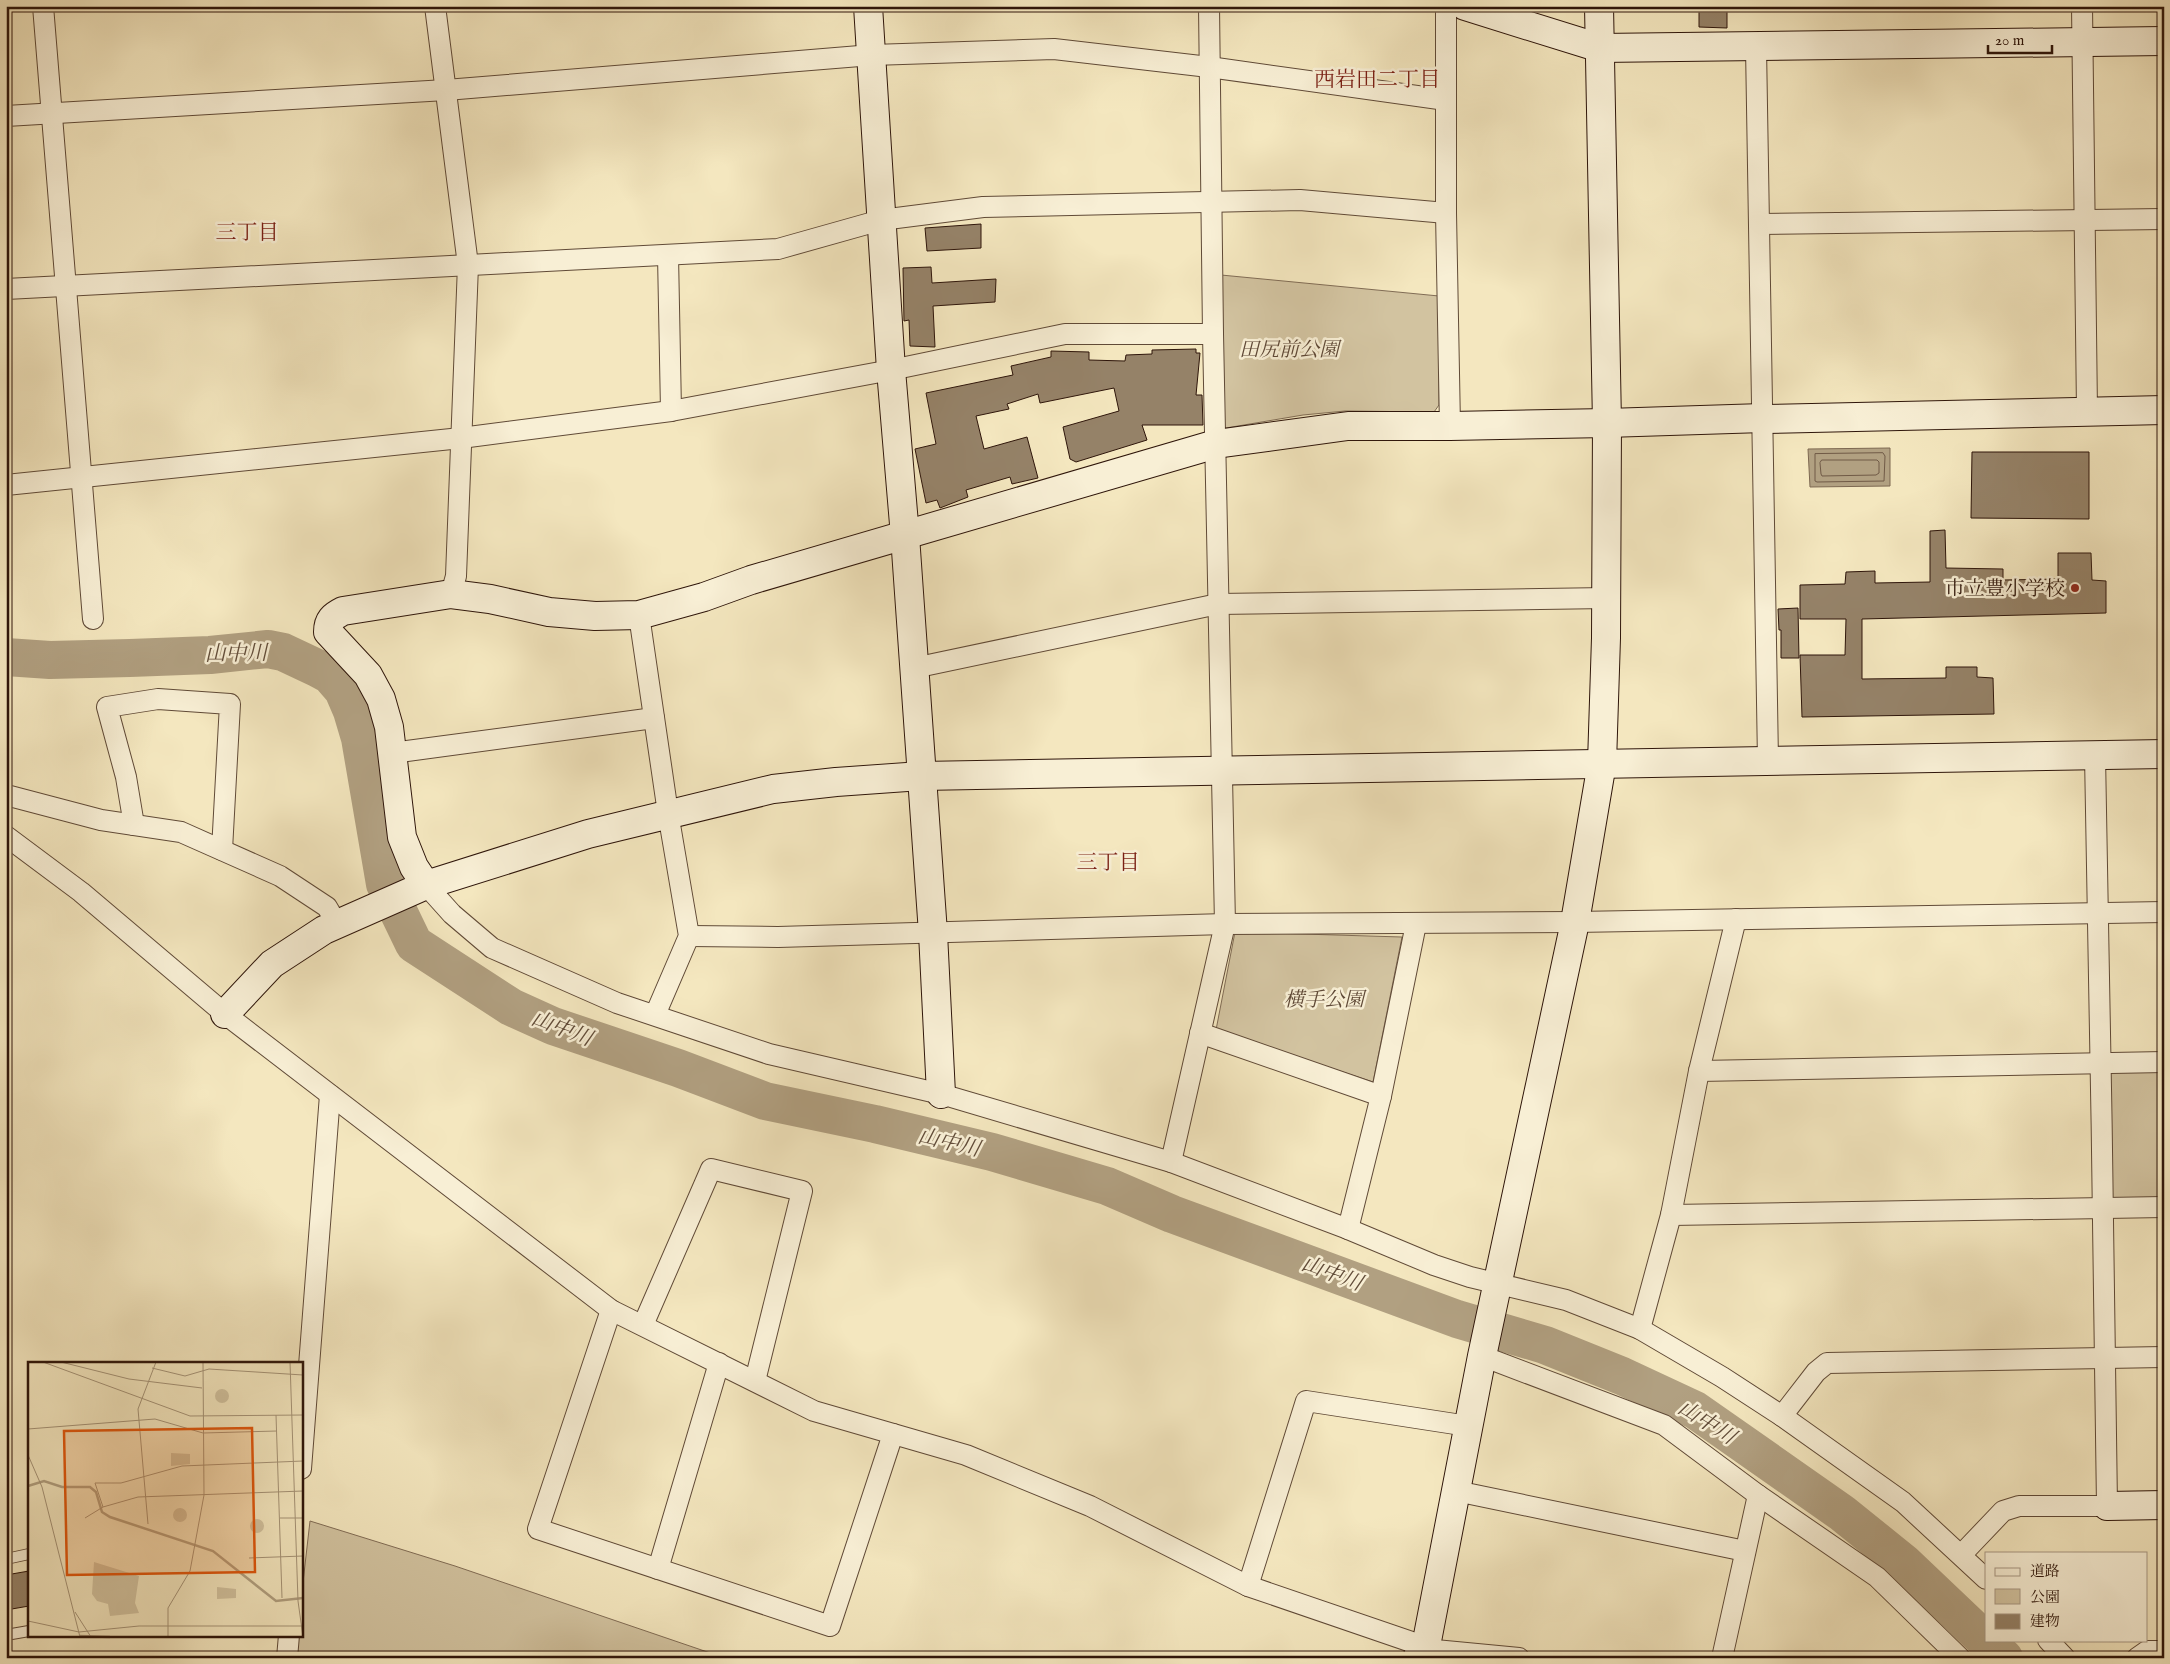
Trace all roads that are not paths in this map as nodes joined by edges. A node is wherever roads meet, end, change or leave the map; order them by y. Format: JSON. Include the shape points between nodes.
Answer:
{"nodes":[{"id":1,"x":43,"y":6,"type":"edge"},
{"id":2,"x":435,"y":6,"type":"edge"},
{"id":3,"x":868,"y":6,"type":"edge"},
{"id":4,"x":1209,"y":6,"type":"edge"},
{"id":5,"x":1446,"y":6,"type":"edge"},
{"id":6,"x":1465,"y":6,"type":"edge"},
{"id":7,"x":1599,"y":6,"type":"edge"},
{"id":8,"x":2082,"y":6,"type":"edge"},
{"id":9,"x":2083,"y":41,"type":"junction"},
{"id":10,"x":2164,"y":41,"type":"edge"},
{"id":11,"x":1600,"y":48,"type":"junction"},
{"id":12,"x":1756,"y":48,"type":"junction"},
{"id":13,"x":872,"y":55,"type":"junction"},
{"id":14,"x":1209,"y":67,"type":"junction"},
{"id":15,"x":446,"y":90,"type":"junction"},
{"id":16,"x":1446,"y":100,"type":"junction"},
{"id":17,"x":53,"y":112,"type":"junction"},
{"id":18,"x":6,"y":116,"type":"edge"},
{"id":19,"x":1212,"y":201,"type":"junction"},
{"id":20,"x":1446,"y":213,"type":"junction"},
{"id":21,"x":2085,"y":219,"type":"junction"},
{"id":22,"x":2164,"y":219,"type":"edge"},
{"id":23,"x":882,"y":220,"type":"junction"},
{"id":24,"x":1760,"y":224,"type":"junction"},
{"id":25,"x":668,"y":254,"type":"junction"},
{"id":26,"x":468,"y":265,"type":"junction"},
{"id":27,"x":67,"y":286,"type":"junction"},
{"id":28,"x":6,"y":289,"type":"edge"},
{"id":29,"x":1213,"y":334,"type":"junction"},
{"id":30,"x":891,"y":370,"type":"junction"},
{"id":31,"x":671,"y":410,"type":"junction"},
{"id":32,"x":2164,"y":410,"type":"edge"},
{"id":33,"x":2087,"y":411,"type":"junction"},
{"id":34,"x":1763,"y":418,"type":"junction"},
{"id":35,"x":1607,"y":423,"type":"junction"},
{"id":36,"x":1450,"y":426,"type":"junction"},
{"id":37,"x":461,"y":438,"type":"junction"},
{"id":38,"x":1216,"y":444,"type":"junction"},
{"id":39,"x":82,"y":476,"type":"junction"},
{"id":40,"x":6,"y":485,"type":"edge"},
{"id":41,"x":905,"y":536,"type":"junction"},
{"id":42,"x":451,"y":594,"type":"junction"},
{"id":43,"x":1607,"y":598,"type":"junction"},
{"id":44,"x":1218,"y":604,"type":"junction"},
{"id":45,"x":639,"y":615,"type":"junction"},
{"id":46,"x":92,"y":619,"type":"dead end"},
{"id":47,"x":914,"y":668,"type":"junction"},
{"id":48,"x":654,"y":718,"type":"junction"},
{"id":49,"x":392,"y":753,"type":"junction"},
{"id":50,"x":2164,"y":754,"type":"edge"},
{"id":51,"x":2095,"y":755,"type":"junction"},
{"id":52,"x":1768,"y":761,"type":"junction"},
{"id":53,"x":1602,"y":763,"type":"junction"},
{"id":54,"x":1221,"y":772,"type":"junction"},
{"id":55,"x":921,"y":776,"type":"junction"},
{"id":56,"x":6,"y":795,"type":"edge"},
{"id":57,"x":668,"y":813,"type":"junction"},
{"id":58,"x":134,"y":825,"type":"junction"},
{"id":59,"x":6,"y":836,"type":"edge"},
{"id":60,"x":222,"y":850,"type":"junction"},
{"id":61,"x":426,"y":886,"type":"junction"},
{"id":62,"x":2164,"y":912,"type":"edge"},
{"id":63,"x":2098,"y":914,"type":"junction"},
{"id":64,"x":1736,"y":919,"type":"junction"},
{"id":65,"x":1575,"y":922,"type":"junction"},
{"id":66,"x":337,"y":924,"type":"junction"},
{"id":67,"x":1225,"y":924,"type":"junction"},
{"id":68,"x":1416,"y":924,"type":"junction"},
{"id":69,"x":933,"y":933,"type":"junction"},
{"id":70,"x":689,"y":936,"type":"junction"},
{"id":71,"x":225,"y":1014,"type":"junction"},
{"id":72,"x":655,"y":1015,"type":"junction"},
{"id":73,"x":1200,"y":1033,"type":"junction"},
{"id":74,"x":2164,"y":1062,"type":"edge"},
{"id":75,"x":2099,"y":1063,"type":"junction"},
{"id":76,"x":1700,"y":1071,"type":"junction"},
{"id":77,"x":941,"y":1094,"type":"junction"},
{"id":78,"x":330,"y":1095,"type":"junction"},
{"id":79,"x":1380,"y":1096,"type":"junction"},
{"id":80,"x":1171,"y":1162,"type":"junction"},
{"id":81,"x":2164,"y":1207,"type":"edge"},
{"id":82,"x":2104,"y":1208,"type":"junction"},
{"id":83,"x":1671,"y":1215,"type":"junction"},
{"id":84,"x":1348,"y":1229,"type":"junction"},
{"id":85,"x":1497,"y":1287,"type":"junction"},
{"id":86,"x":611,"y":1310,"type":"junction"},
{"id":87,"x":643,"y":1326,"type":"junction"},
{"id":88,"x":1640,"y":1329,"type":"junction"},
{"id":89,"x":1483,"y":1352,"type":"junction"},
{"id":90,"x":2164,"y":1357,"type":"edge"},
{"id":91,"x":2106,"y":1358,"type":"junction"},
{"id":92,"x":719,"y":1363,"type":"junction"},
{"id":93,"x":754,"y":1381,"type":"junction"},
{"id":94,"x":1782,"y":1416,"type":"junction"},
{"id":95,"x":1468,"y":1426,"type":"junction"},
{"id":96,"x":892,"y":1434,"type":"junction"},
{"id":97,"x":302,"y":1456,"type":"edge"},
{"id":98,"x":1456,"y":1491,"type":"junction"},
{"id":99,"x":1758,"y":1494,"type":"junction"},
{"id":100,"x":2164,"y":1505,"type":"edge"},
{"id":101,"x":2106,"y":1506,"type":"junction"},
{"id":102,"x":1745,"y":1551,"type":"junction"},
{"id":103,"x":28,"y":1554,"type":"edge"},
{"id":104,"x":1962,"y":1554,"type":"junction"},
{"id":105,"x":6,"y":1559,"type":"edge"},
{"id":106,"x":658,"y":1569,"type":"junction"},
{"id":107,"x":1985,"y":1578,"type":"edge"},
{"id":108,"x":1248,"y":1586,"type":"junction"},
{"id":109,"x":28,"y":1631,"type":"edge"},
{"id":110,"x":6,"y":1635,"type":"edge"},
{"id":111,"x":289,"y":1636,"type":"edge"},
{"id":112,"x":2050,"y":1642,"type":"edge"},
{"id":113,"x":2164,"y":1651,"type":"edge"},
{"id":114,"x":1421,"y":1652,"type":"edge"},
{"id":115,"x":287,"y":1658,"type":"edge"},
{"id":116,"x":1519,"y":1658,"type":"edge"},
{"id":117,"x":1722,"y":1658,"type":"edge"},
{"id":118,"x":1960,"y":1658,"type":"edge"},
{"id":119,"x":2066,"y":1658,"type":"edge"},
{"id":120,"x":2137,"y":1658,"type":"edge"}],
"edges":[{"from":1,"to":17,"type":"street"},
{"from":2,"to":15,"type":"street"},
{"from":3,"to":13,"type":"street"},
{"from":4,"to":14,"type":"street"},
{"from":5,"to":16,"type":"street"},
{"from":6,"to":11,"type":"street"},
{"from":7,"to":11,"type":"street"},
{"from":8,"to":9,"type":"street"},
{"from":9,"to":10,"type":"street"},
{"from":9,"to":12,"type":"street"},
{"from":9,"to":21,"type":"street"},
{"from":11,"to":12,"type":"street"},
{"from":11,"to":35,"type":"street"},
{"from":12,"to":24,"type":"street"},
{"from":13,"to":14,"type":"street","via":[[1054,49]]},
{"from":13,"to":15,"type":"street"},
{"from":13,"to":23,"type":"street"},
{"from":14,"to":16,"type":"street"},
{"from":14,"to":19,"type":"street"},
{"from":15,"to":17,"type":"street"},
{"from":15,"to":26,"type":"street"},
{"from":16,"to":20,"type":"street"},
{"from":17,"to":18,"type":"street"},
{"from":17,"to":27,"type":"street"},
{"from":19,"to":20,"type":"street","via":[[1300,200]]},
{"from":19,"to":23,"type":"street","via":[[983,207]]},
{"from":19,"to":29,"type":"street"},
{"from":20,"to":36,"type":"street"},
{"from":21,"to":22,"type":"street"},
{"from":21,"to":24,"type":"street"},
{"from":21,"to":33,"type":"street"},
{"from":23,"to":25,"type":"street","via":[[778,249]]},
{"from":23,"to":30,"type":"street"},
{"from":24,"to":34,"type":"street"},
{"from":25,"to":26,"type":"street"},
{"from":25,"to":31,"type":"street"},
{"from":26,"to":27,"type":"street"},
{"from":26,"to":37,"type":"street"},
{"from":27,"to":28,"type":"street"},
{"from":27,"to":39,"type":"street"},
{"from":29,"to":30,"type":"street","via":[[1065,334]]},
{"from":29,"to":38,"type":"street"},
{"from":30,"to":31,"type":"street"},
{"from":30,"to":41,"type":"street"},
{"from":31,"to":37,"type":"street"},
{"from":32,"to":33,"type":"street"},
{"from":33,"to":34,"type":"street"},
{"from":34,"to":35,"type":"street"},
{"from":34,"to":52,"type":"street"},
{"from":35,"to":36,"type":"street"},
{"from":35,"to":43,"type":"street"},
{"from":36,"to":38,"type":"street","via":[[1348,426]]},
{"from":37,"to":39,"type":"street"},
{"from":37,"to":42,"type":"street","via":[[456,576]]},
{"from":38,"to":41,"type":"street"},
{"from":38,"to":44,"type":"street"},
{"from":39,"to":40,"type":"street"},
{"from":39,"to":46,"type":"street"},
{"from":41,"to":45,"type":"street"},
{"from":41,"to":47,"type":"street"},
{"from":42,"to":45,"type":"street","via":[[550,612]]},
{"from":42,"to":49,"type":"street","via":[[343,611],[333,616],[328,625],[328,632],[368,675],[381,699]]},
{"from":43,"to":44,"type":"street"},
{"from":43,"to":53,"type":"street"},
{"from":44,"to":47,"type":"street"},
{"from":44,"to":54,"type":"street"},
{"from":45,"to":48,"type":"street"},
{"from":47,"to":55,"type":"street"},
{"from":48,"to":49,"type":"street"},
{"from":48,"to":57,"type":"street"},
{"from":49,"to":61,"type":"street","via":[[402,837]]},
{"from":50,"to":51,"type":"street"},
{"from":51,"to":52,"type":"street"},
{"from":51,"to":63,"type":"street"},
{"from":52,"to":53,"type":"street"},
{"from":53,"to":54,"type":"street"},
{"from":53,"to":65,"type":"street"},
{"from":54,"to":55,"type":"street"},
{"from":54,"to":67,"type":"street"},
{"from":55,"to":57,"type":"street","via":[[773,789]]},
{"from":55,"to":69,"type":"street"},
{"from":56,"to":58,"type":"street","via":[[101,820]]},
{"from":57,"to":61,"type":"street","via":[[588,834]]},
{"from":57,"to":70,"type":"street"},
{"from":58,"to":60,"type":"street","via":[[182,832]]},
{"from":58,"to":60,"type":"street","via":[[126,777],[107,707],[158,700],[230,704]]},
{"from":59,"to":71,"type":"street","via":[[81,892]]},
{"from":60,"to":66,"type":"street","via":[[280,876],[327,907]]},
{"from":61,"to":66,"type":"street"},
{"from":61,"to":72,"type":"street","via":[[452,914],[492,948],[617,1003]]},
{"from":62,"to":63,"type":"street"},
{"from":63,"to":64,"type":"street"},
{"from":63,"to":75,"type":"street"},
{"from":64,"to":65,"type":"street"},
{"from":64,"to":76,"type":"street"},
{"from":65,"to":68,"type":"street"},
{"from":65,"to":85,"type":"street"},
{"from":66,"to":71,"type":"street","via":[[272,964]]},
{"from":67,"to":68,"type":"street"},
{"from":67,"to":69,"type":"street"},
{"from":67,"to":73,"type":"street"},
{"from":68,"to":79,"type":"street"},
{"from":69,"to":70,"type":"street"},
{"from":69,"to":77,"type":"street"},
{"from":70,"to":72,"type":"street"},
{"from":71,"to":78,"type":"street"},
{"from":72,"to":77,"type":"street","via":[[769,1054]]},
{"from":73,"to":79,"type":"street"},
{"from":73,"to":80,"type":"street"},
{"from":74,"to":75,"type":"street"},
{"from":75,"to":76,"type":"street"},
{"from":75,"to":82,"type":"street"},
{"from":76,"to":83,"type":"street"},
{"from":77,"to":80,"type":"street"},
{"from":78,"to":86,"type":"street"},
{"from":78,"to":97,"type":"street"},
{"from":79,"to":84,"type":"street"},
{"from":80,"to":84,"type":"street"},
{"from":81,"to":82,"type":"street"},
{"from":82,"to":83,"type":"street"},
{"from":82,"to":91,"type":"street"},
{"from":83,"to":88,"type":"street"},
{"from":84,"to":85,"type":"street"},
{"from":85,"to":88,"type":"street","via":[[1566,1300]]},
{"from":85,"to":89,"type":"street"},
{"from":86,"to":87,"type":"street"},
{"from":86,"to":106,"type":"street","via":[[538,1529]]},
{"from":87,"to":92,"type":"street"},
{"from":87,"to":93,"type":"street","via":[[712,1169],[802,1191]]},
{"from":88,"to":94,"type":"street"},
{"from":89,"to":95,"type":"street"},
{"from":89,"to":99,"type":"street","via":[[1664,1425]]},
{"from":90,"to":91,"type":"street"},
{"from":91,"to":94,"type":"street","via":[[1827,1363],[1816,1372]]},
{"from":91,"to":101,"type":"street"},
{"from":92,"to":93,"type":"street"},
{"from":92,"to":106,"type":"street"},
{"from":93,"to":96,"type":"street","via":[[814,1411]]},
{"from":94,"to":104,"type":"street","via":[[1903,1502]]},
{"from":95,"to":98,"type":"street"},
{"from":95,"to":108,"type":"street","via":[[1306,1401]]},
{"from":96,"to":106,"type":"street","via":[[830,1626]]},
{"from":96,"to":108,"type":"street","via":[[966,1455],[1090,1506]]},
{"from":98,"to":102,"type":"street"},
{"from":98,"to":114,"type":"street"},
{"from":99,"to":102,"type":"street"},
{"from":99,"to":118,"type":"street","via":[[1877,1577]]},
{"from":100,"to":101,"type":"street"},
{"from":101,"to":104,"type":"street","via":[[2011,1508],[2003,1511]]},
{"from":102,"to":117,"type":"street"},
{"from":103,"to":105,"type":"lane"},
{"from":104,"to":107,"type":"street"},
{"from":108,"to":114,"type":"street"},
{"from":109,"to":110,"type":"lane"},
{"from":111,"to":115,"type":"street"},
{"from":112,"to":119,"type":"street"},
{"from":113,"to":120,"type":"street","via":[[2147,1651]]},
{"from":114,"to":116,"type":"street","via":[[1435,1650]]}]}
